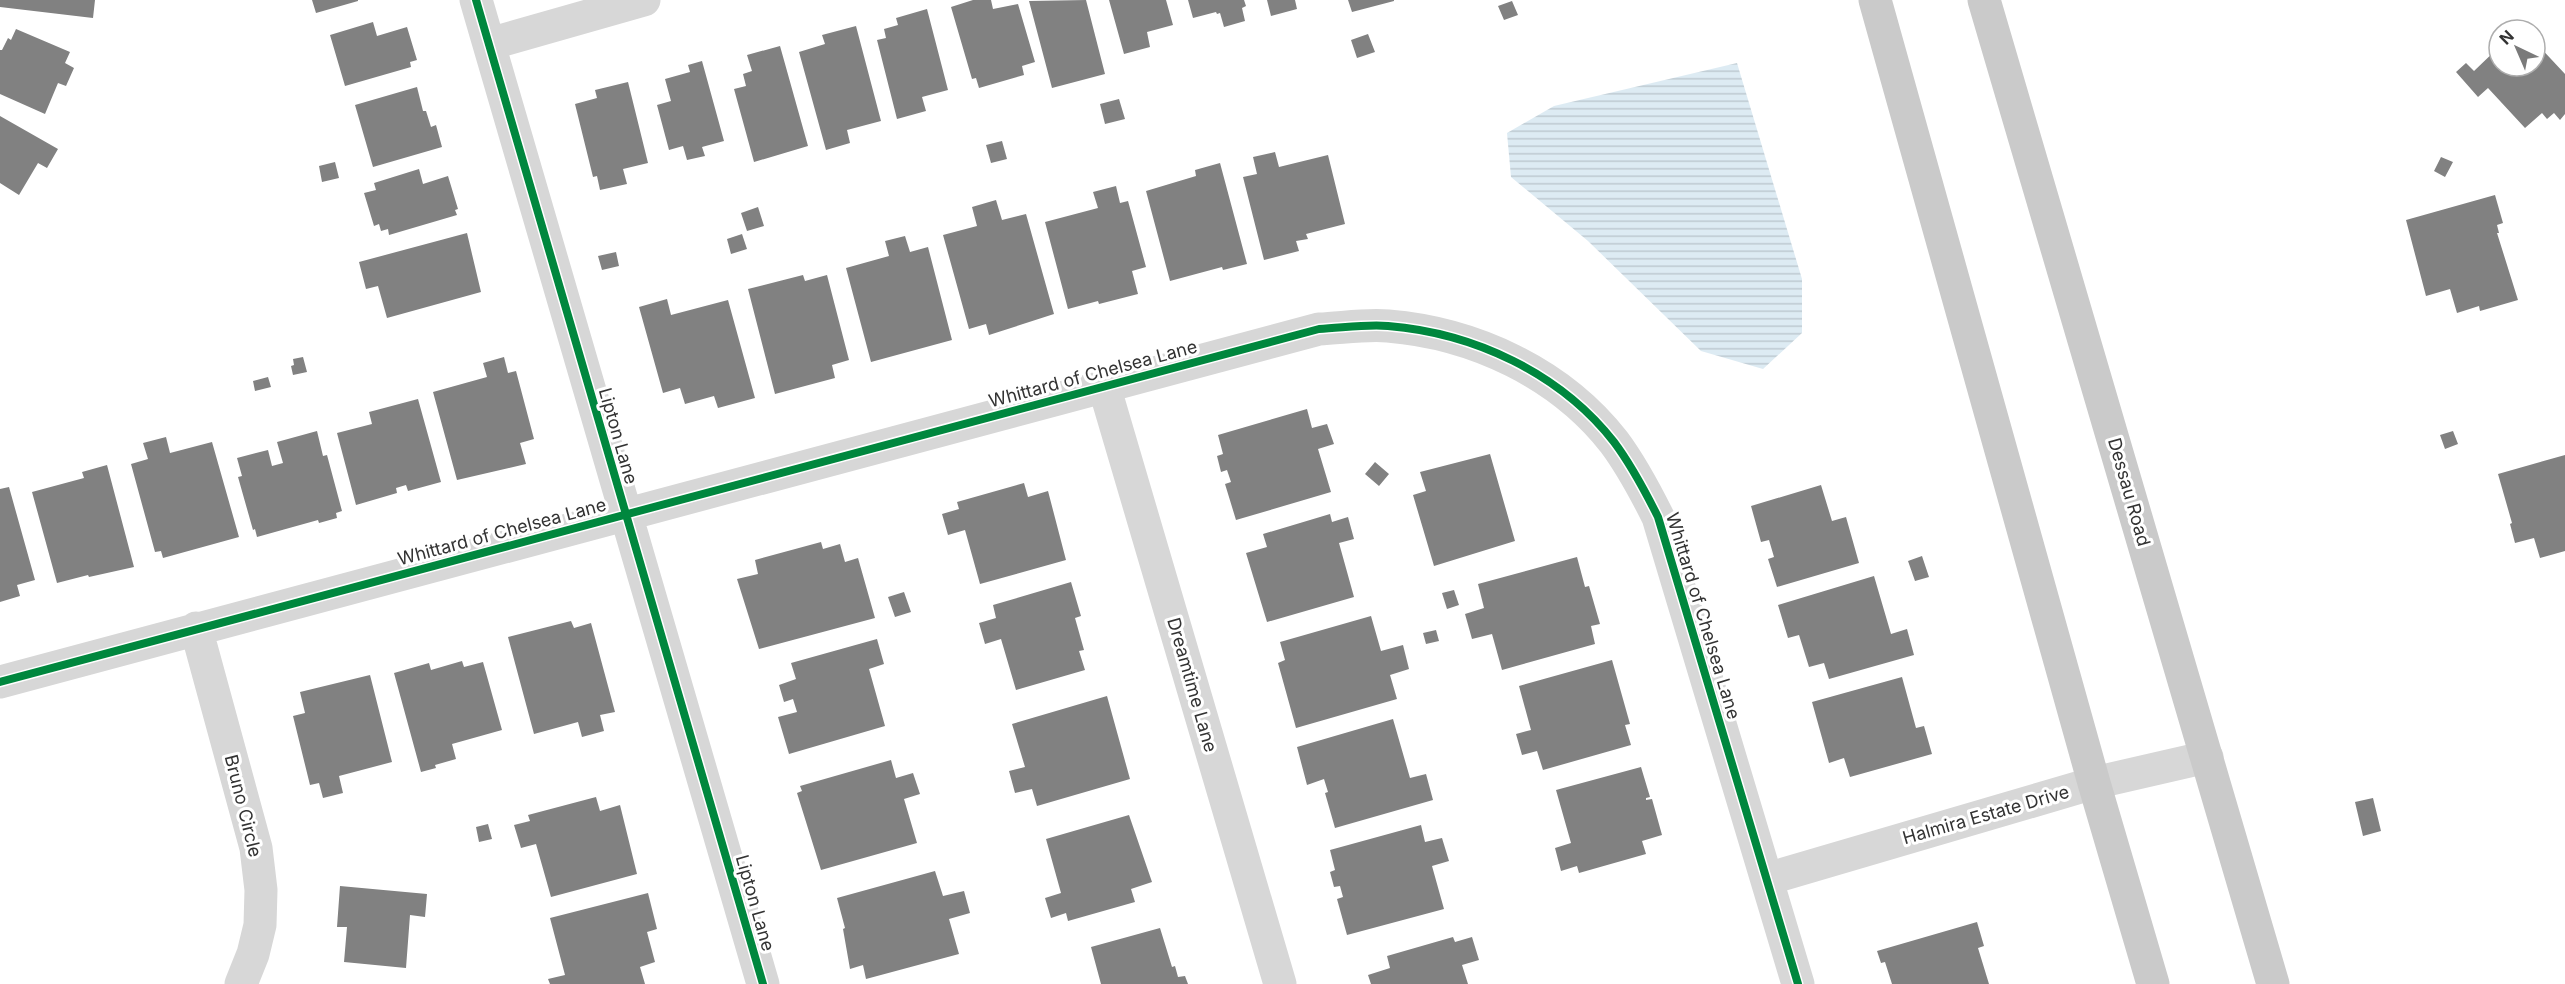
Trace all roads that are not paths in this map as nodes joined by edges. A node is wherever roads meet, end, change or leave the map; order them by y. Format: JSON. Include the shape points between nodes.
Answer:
{"nodes":[{"id":1,"x":476,"y":0,"type":"edge"},
{"id":2,"x":644,"y":0,"type":"edge"},
{"id":3,"x":1875,"y":0,"type":"edge"},
{"id":4,"x":1984,"y":0,"type":"edge"},
{"id":5,"x":489,"y":44,"type":"junction"},
{"id":6,"x":1104,"y":386,"type":"junction"},
{"id":7,"x":625,"y":515,"type":"junction"},
{"id":8,"x":196,"y":628,"type":"junction"},
{"id":9,"x":0,"y":682,"type":"edge"},
{"id":10,"x":2207,"y":757,"type":"junction"},
{"id":11,"x":2094,"y":783,"type":"junction"},
{"id":12,"x":1767,"y":879,"type":"junction"},
{"id":13,"x":241,"y":984,"type":"edge"},
{"id":14,"x":763,"y":984,"type":"edge"},
{"id":15,"x":1280,"y":984,"type":"edge"},
{"id":16,"x":1798,"y":984,"type":"edge"},
{"id":17,"x":2153,"y":984,"type":"edge"},
{"id":18,"x":2273,"y":984,"type":"edge"}],
"edges":[{"from":1,"to":5,"type":"street","name":"Lipton Lane"},
{"from":2,"to":5,"type":"street"},
{"from":3,"to":11,"type":"main road"},
{"from":4,"to":10,"type":"main road","name":"Dessau Road"},
{"from":5,"to":7,"type":"street","name":"Lipton Lane"},
{"from":6,"to":7,"type":"street","name":"Whittard of Chelsea Lane"},
{"from":6,"to":12,"type":"street","name":"Whittard of Chelsea Lane","via":[[1319,329],[1386,325],[1434,332],[1494,350],[1542,377],[1580,406],[1612,441],[1634,471],[1658,517]]},
{"from":6,"to":15,"type":"street","name":"Dreamtime Lane"},
{"from":7,"to":8,"type":"street","name":"Whittard of Chelsea Lane"},
{"from":7,"to":14,"type":"street","name":"Lipton Lane"},
{"from":8,"to":9,"type":"street","name":"Whittard of Chelsea Lane"},
{"from":8,"to":13,"type":"street","name":"Bruno Circle","via":[[256,848],[260,925]]},
{"from":10,"to":11,"type":"street","name":"Halmira Estate Drive"},
{"from":10,"to":18,"type":"main road","name":"Dessau Road"},
{"from":11,"to":12,"type":"street","name":"Halmira Estate Drive"},
{"from":11,"to":17,"type":"main road"},
{"from":12,"to":16,"type":"street","name":"Whittard of Chelsea Lane"}]}
